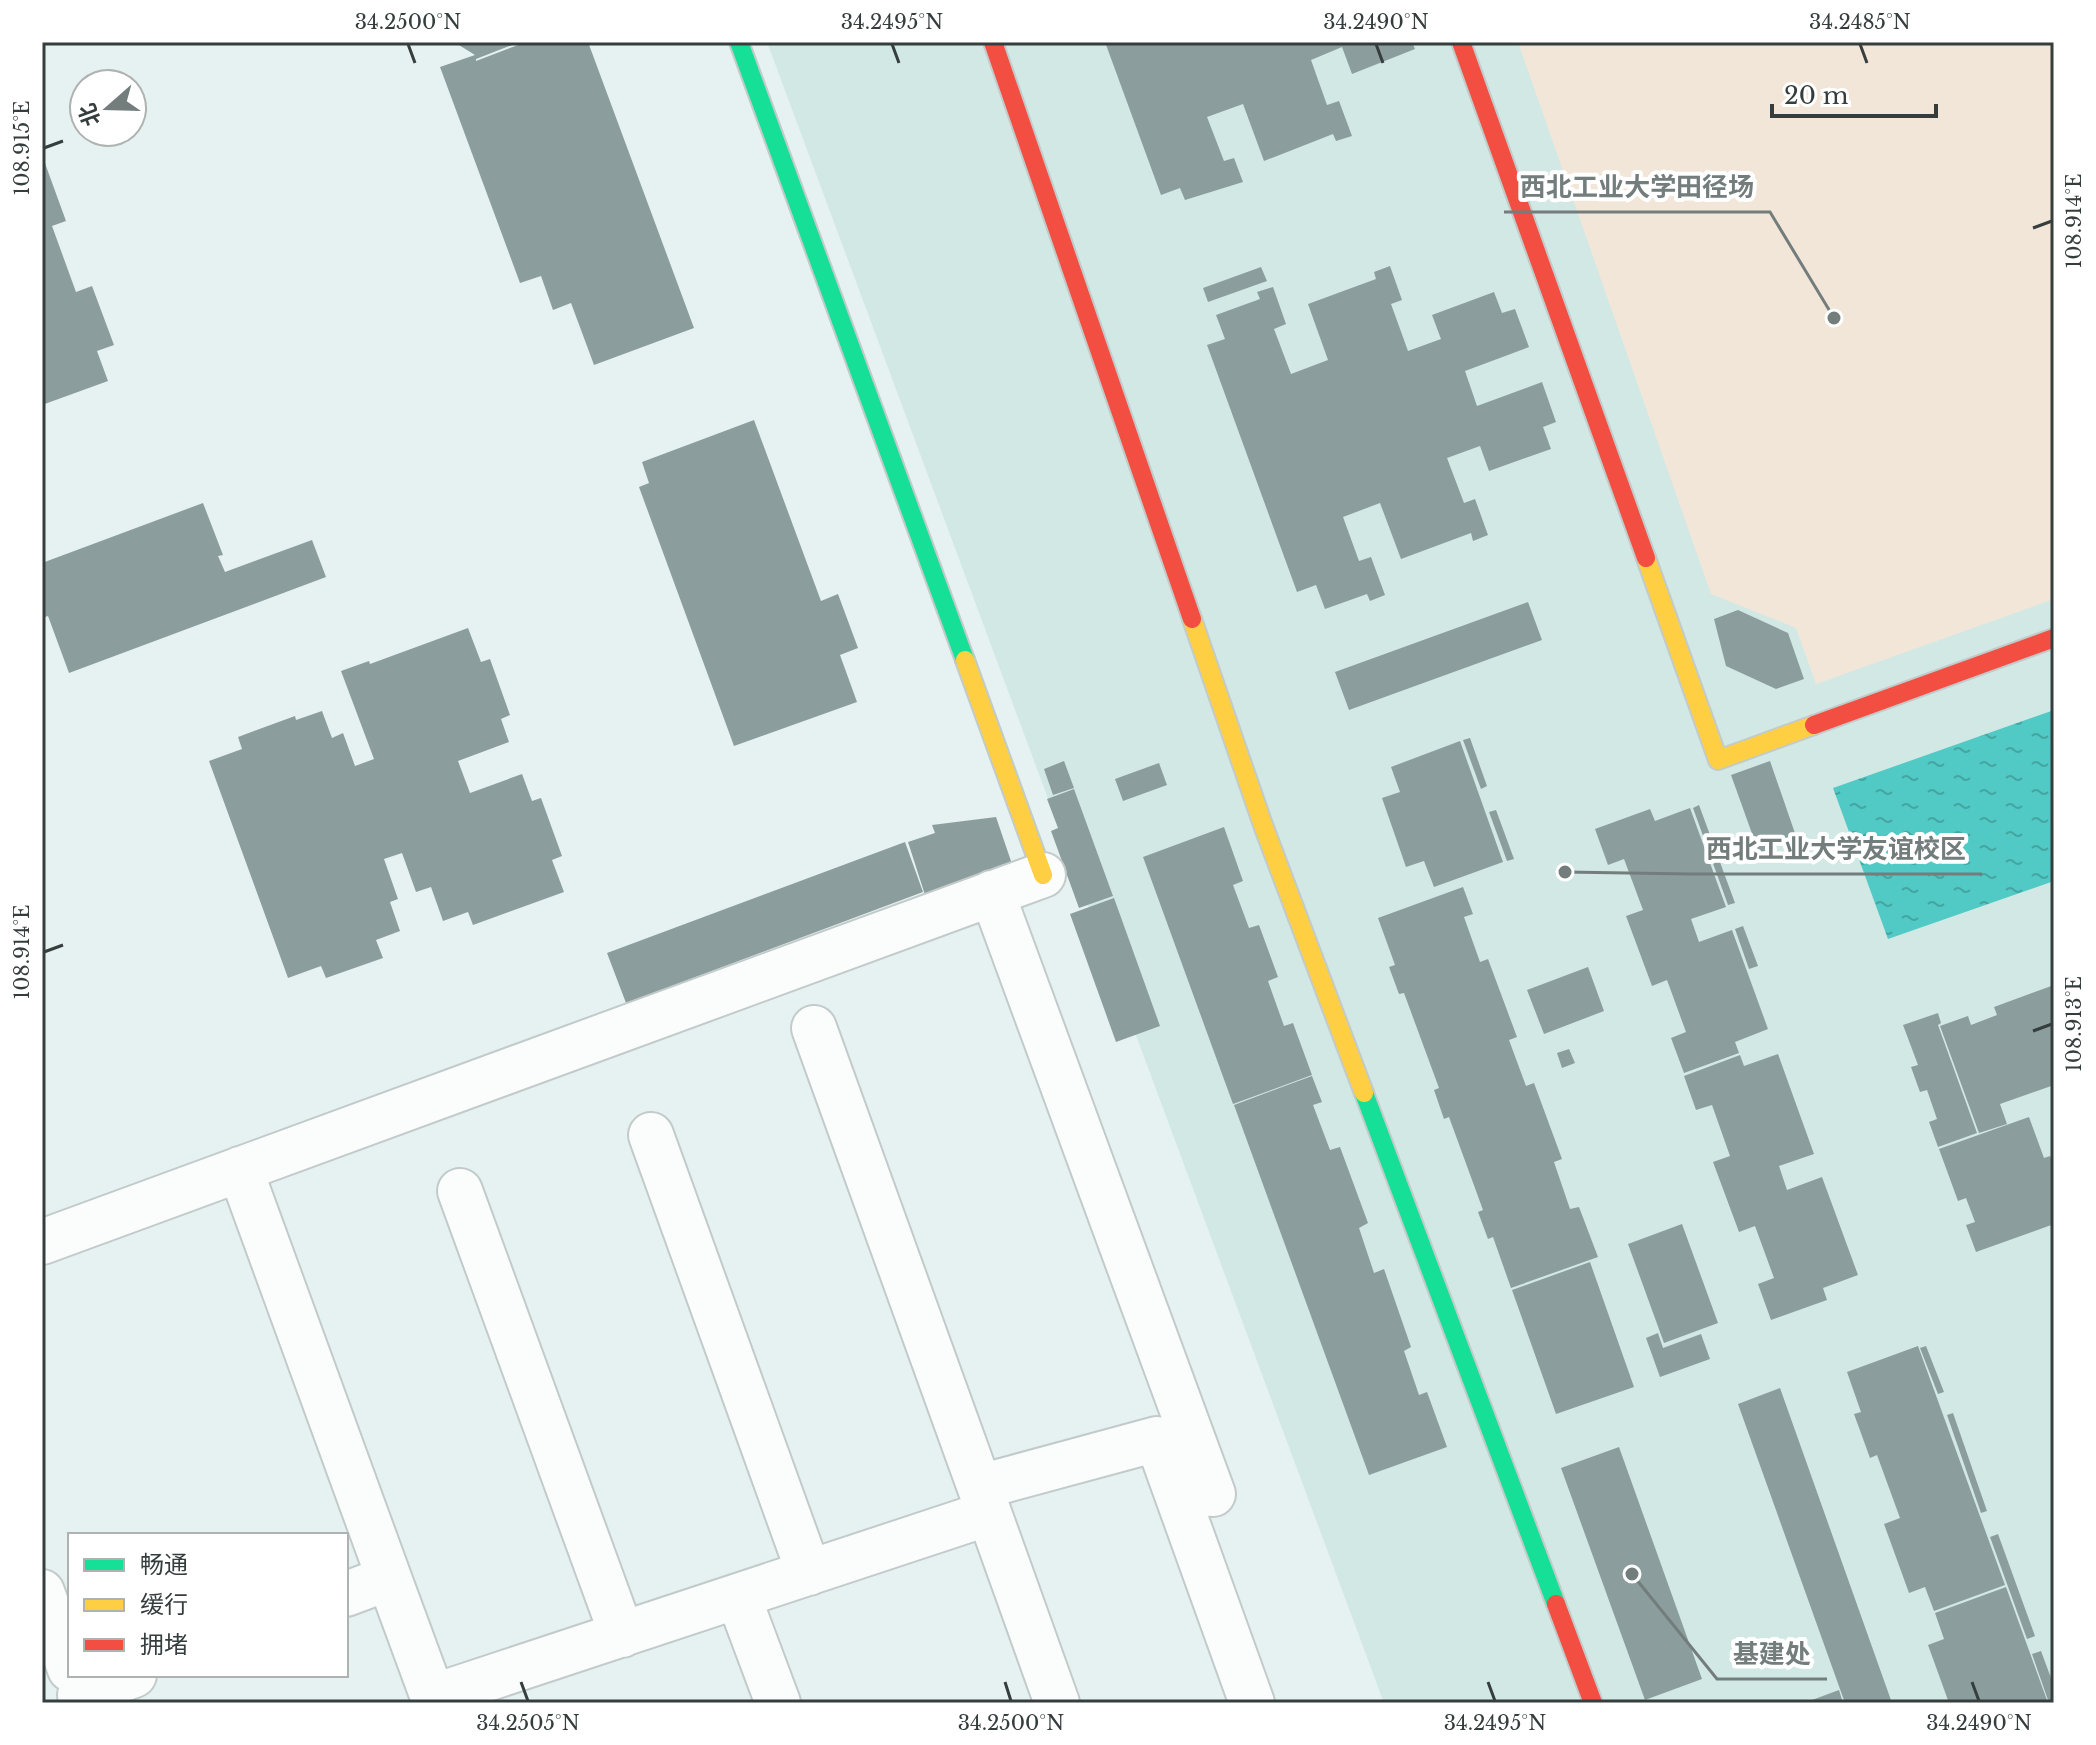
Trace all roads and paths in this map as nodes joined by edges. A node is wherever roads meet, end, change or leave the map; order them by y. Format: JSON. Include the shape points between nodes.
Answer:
{"nodes":[{"id":1,"x":739,"y":42,"type":"edge"},
{"id":2,"x":993,"y":42,"type":"edge"},
{"id":3,"x":1461,"y":42,"type":"edge"},
{"id":4,"x":2054,"y":638,"type":"edge"},
{"id":5,"x":1043,"y":875,"type":"joint"},
{"id":6,"x":992,"y":893,"type":"junction"},
{"id":7,"x":814,"y":1028,"type":"dead end"},
{"id":8,"x":651,"y":1135,"type":"dead end"},
{"id":9,"x":240,"y":1169,"type":"junction"},
{"id":10,"x":460,"y":1191,"type":"dead end"},
{"id":11,"x":42,"y":1242,"type":"edge"},
{"id":12,"x":1213,"y":1494,"type":"dead end"},
{"id":13,"x":985,"y":1500,"type":"junction"},
{"id":14,"x":809,"y":1573,"type":"junction"},
{"id":15,"x":389,"y":1578,"type":"junction"},
{"id":16,"x":42,"y":1592,"type":"edge"},
{"id":17,"x":348,"y":1593,"type":"edge"},
{"id":18,"x":738,"y":1596,"type":"junction"},
{"id":19,"x":622,"y":1635,"type":"junction"},
{"id":20,"x":118,"y":1677,"type":"edge"},
{"id":21,"x":69,"y":1683,"type":"edge"},
{"id":22,"x":434,"y":1700,"type":"edge"},
{"id":23,"x":778,"y":1703,"type":"edge"},
{"id":24,"x":1057,"y":1703,"type":"edge"},
{"id":25,"x":1252,"y":1703,"type":"edge"},
{"id":26,"x":1593,"y":1703,"type":"edge"}],
"edges":[{"from":1,"to":5,"type":"street"},
{"from":2,"to":26,"type":"street","via":[[1263,825]]},
{"from":3,"to":4,"type":"street","via":[[1718,760]]},
{"from":5,"to":6,"type":"street"},
{"from":6,"to":9,"type":"street"},
{"from":6,"to":12,"type":"street"},
{"from":7,"to":13,"type":"street"},
{"from":8,"to":14,"type":"street"},
{"from":9,"to":11,"type":"street"},
{"from":9,"to":15,"type":"street"},
{"from":10,"to":19,"type":"street"},
{"from":13,"to":14,"type":"street"},
{"from":13,"to":24,"type":"street"},
{"from":13,"to":25,"type":"street","via":[[1157,1439]]},
{"from":14,"to":18,"type":"street"},
{"from":15,"to":17,"type":"street"},
{"from":15,"to":22,"type":"street"},
{"from":16,"to":21,"type":"street"},
{"from":18,"to":19,"type":"street"},
{"from":18,"to":23,"type":"street"},
{"from":19,"to":22,"type":"street"},
{"from":20,"to":21,"type":"street"}]}
